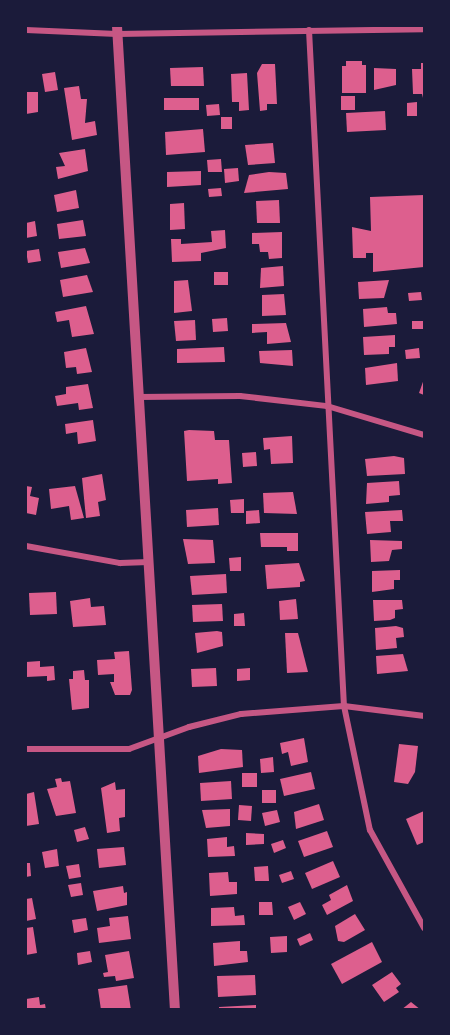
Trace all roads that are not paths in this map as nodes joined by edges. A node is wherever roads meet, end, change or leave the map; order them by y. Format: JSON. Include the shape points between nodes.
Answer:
{"nodes":[{"id":1,"x":424,"y":29,"type":"edge"},
{"id":2,"x":26,"y":30,"type":"edge"},
{"id":3,"x":117,"y":30,"type":"edge"},
{"id":4,"x":309,"y":30,"type":"junction"},
{"id":5,"x":140,"y":397,"type":"junction"},
{"id":6,"x":327,"y":406,"type":"junction"},
{"id":7,"x":424,"y":435,"type":"edge"},
{"id":8,"x":26,"y":546,"type":"edge"},
{"id":9,"x":149,"y":562,"type":"junction"},
{"id":10,"x":344,"y":706,"type":"junction"},
{"id":11,"x":424,"y":716,"type":"edge"},
{"id":12,"x":160,"y":737,"type":"junction"},
{"id":13,"x":26,"y":749,"type":"edge"},
{"id":14,"x":424,"y":928,"type":"edge"},
{"id":15,"x":175,"y":1010,"type":"edge"}],
"edges":[{"from":1,"to":4,"type":"street"},
{"from":2,"to":3,"type":"street"},
{"from":3,"to":4,"type":"street"},
{"from":3,"to":5,"type":"street"},
{"from":4,"to":6,"type":"street"},
{"from":5,"to":6,"type":"street","via":[[240,396]]},
{"from":5,"to":9,"type":"street"},
{"from":6,"to":7,"type":"street"},
{"from":6,"to":10,"type":"street"},
{"from":8,"to":9,"type":"street","via":[[120,563]]},
{"from":9,"to":12,"type":"street"},
{"from":10,"to":11,"type":"street"},
{"from":10,"to":12,"type":"street","via":[[241,714]]},
{"from":10,"to":14,"type":"street","via":[[370,830]]},
{"from":12,"to":13,"type":"street","via":[[129,749]]},
{"from":12,"to":15,"type":"street"}]}
